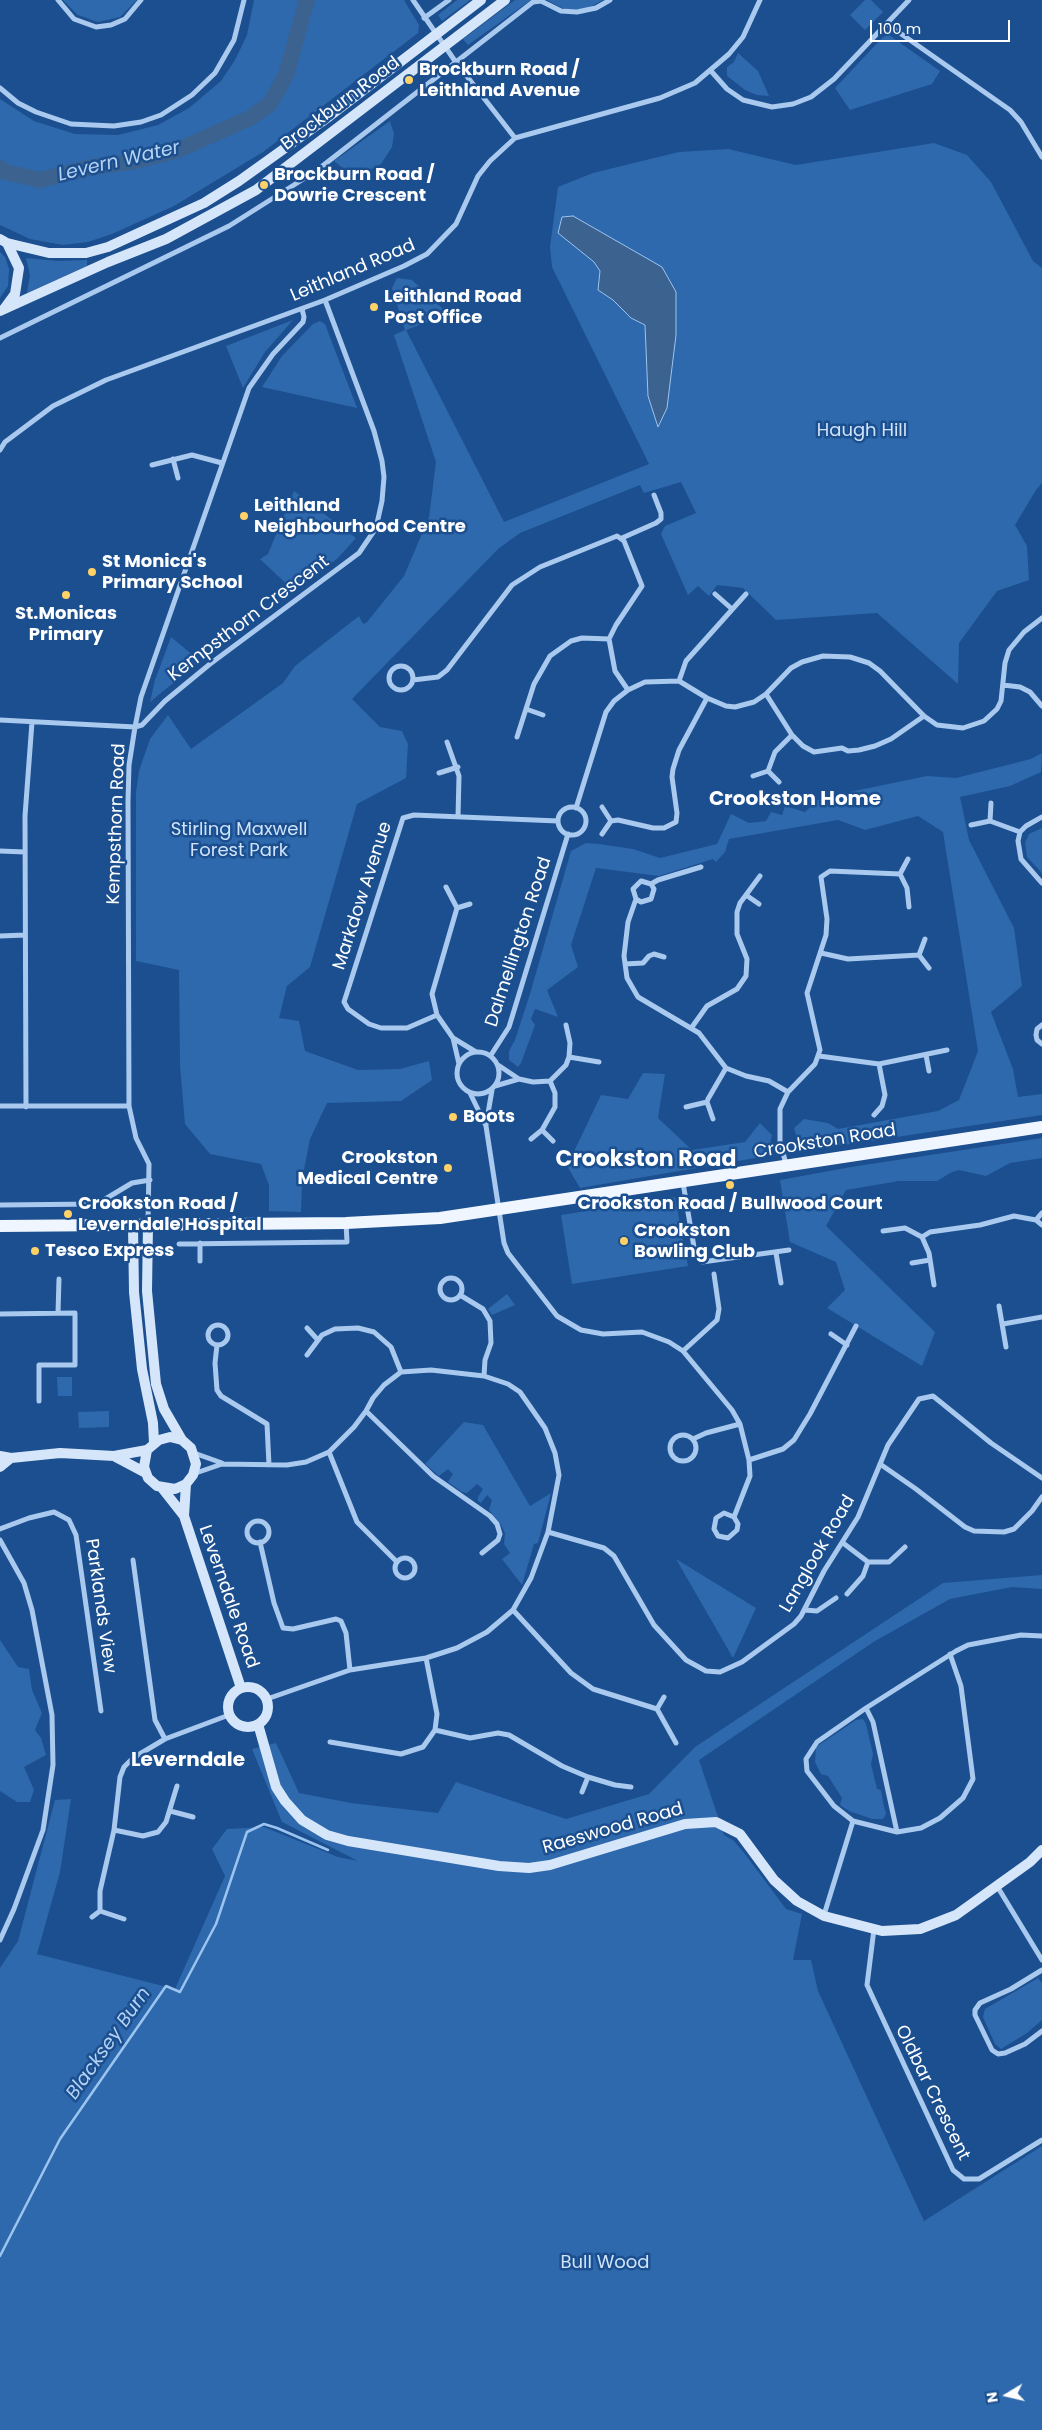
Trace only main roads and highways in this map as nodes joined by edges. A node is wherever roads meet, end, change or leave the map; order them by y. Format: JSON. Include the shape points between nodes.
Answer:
{"nodes":[{"id":1,"x":1042,"y":1127,"type":"edge"},
{"id":2,"x":0,"y":1226,"type":"edge"}],
"edges":[{"from":1,"to":2,"type":"main road","name":"Crookston Road","via":[[440,1218],[346,1223]]}]}
